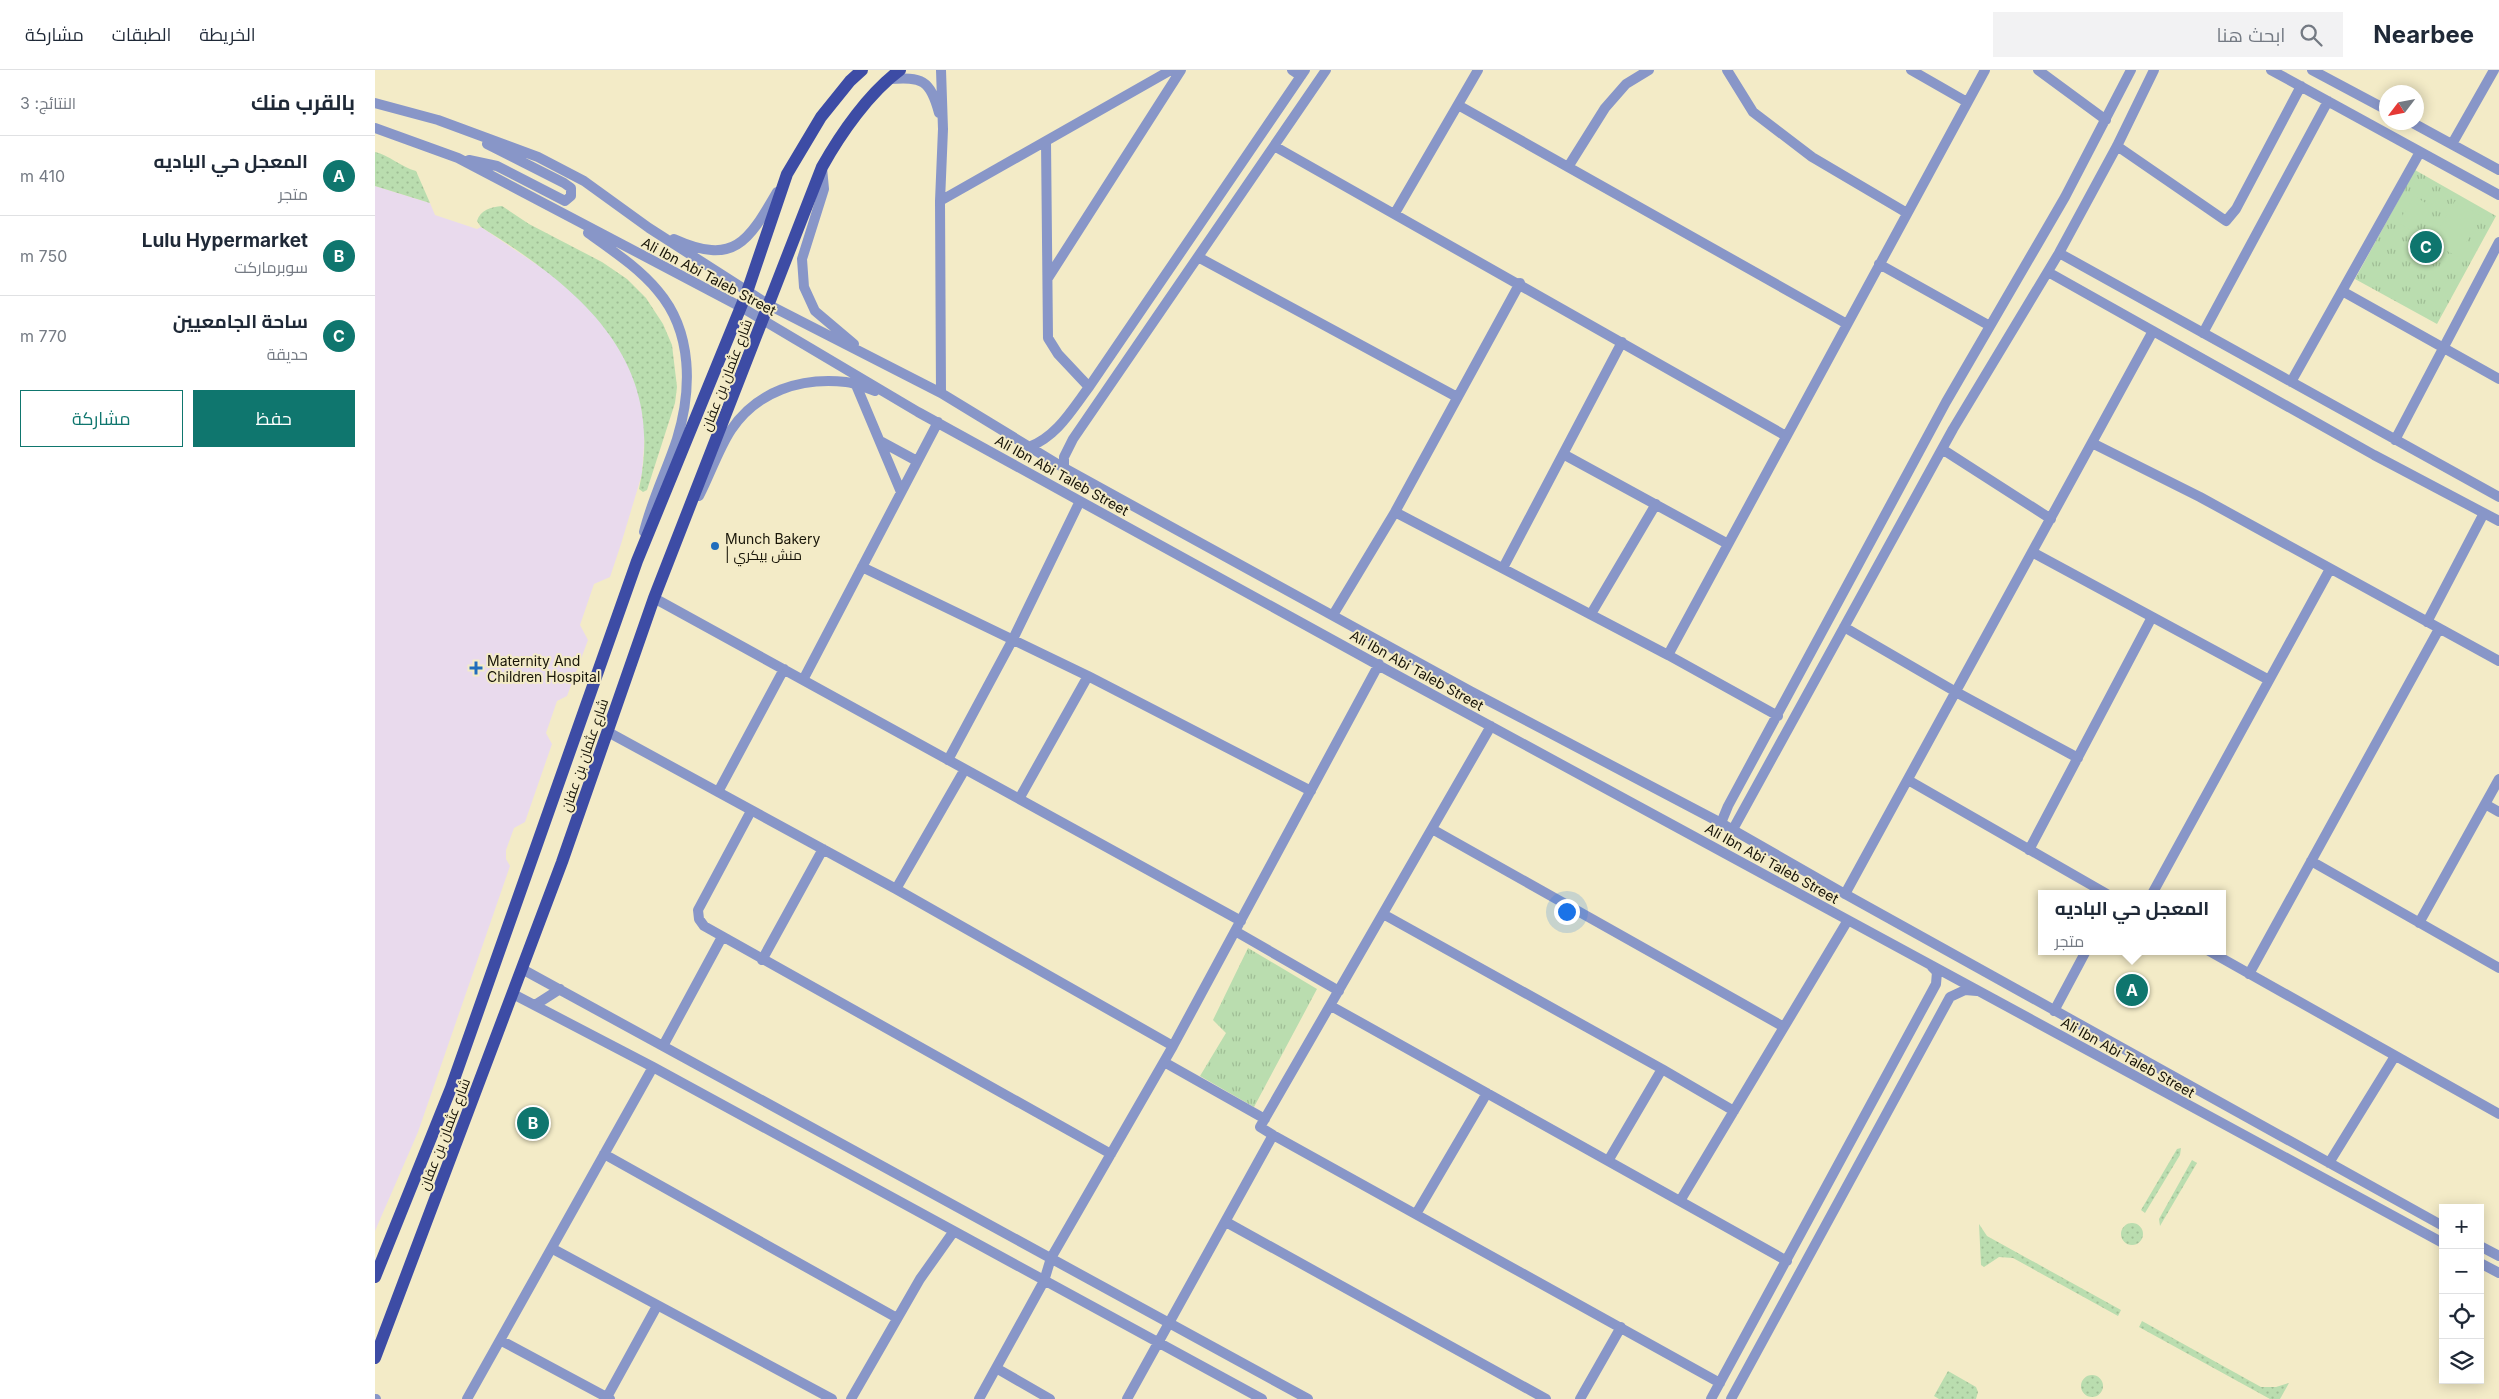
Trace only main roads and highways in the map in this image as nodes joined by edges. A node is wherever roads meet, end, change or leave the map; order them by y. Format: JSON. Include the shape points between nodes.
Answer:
{"nodes":[{"id":1,"x":900,"y":70,"type":"edge"},
{"id":2,"x":857,"y":73,"type":"edge"},
{"id":3,"x":375,"y":1277,"type":"edge"},
{"id":4,"x":375,"y":1358,"type":"edge"}],
"edges":[{"from":1,"to":4,"type":"main road","name":"شارع عثمان بن عفان","via":[[839,137],[822,167],[654,598],[513,994]]},
{"from":2,"to":3,"type":"main road","name":"شارع عثمان بن عفان","via":[[821,117],[787,174],[747,292],[637,562],[451,1088]]}]}
